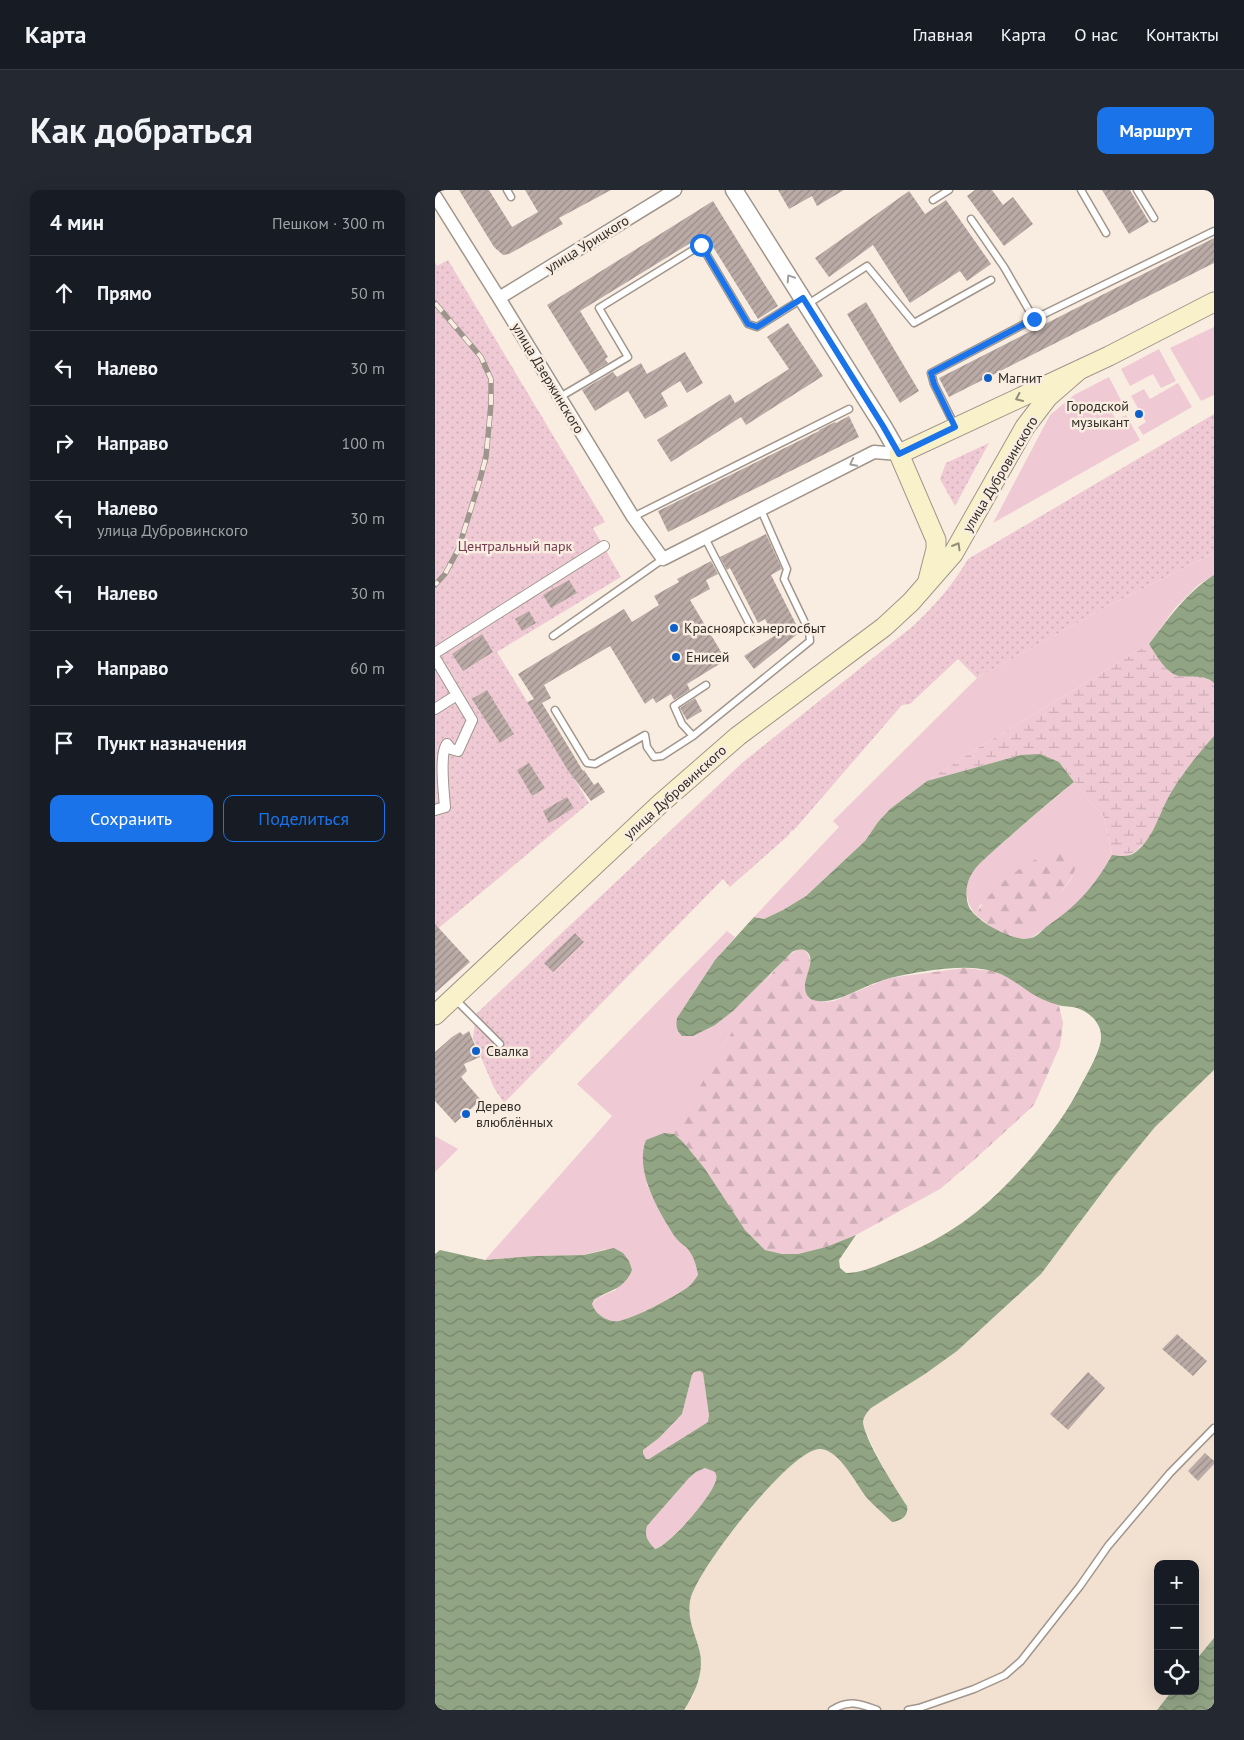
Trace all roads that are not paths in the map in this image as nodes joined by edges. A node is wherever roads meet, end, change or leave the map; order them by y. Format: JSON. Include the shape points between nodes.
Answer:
{"nodes":[{"id":1,"x":507,"y":190,"type":"edge"},
{"id":2,"x":675,"y":190,"type":"edge"},
{"id":3,"x":734,"y":190,"type":"edge"},
{"id":4,"x":949,"y":190,"type":"edge"},
{"id":5,"x":1081,"y":190,"type":"edge"},
{"id":6,"x":1137,"y":190,"type":"edge"},
{"id":7,"x":435,"y":196,"type":"edge"},
{"id":8,"x":511,"y":197,"type":"dead end"},
{"id":9,"x":933,"y":200,"type":"dead end"},
{"id":10,"x":1154,"y":218,"type":"dead end"},
{"id":11,"x":971,"y":219,"type":"dead end"},
{"id":12,"x":1106,"y":232,"type":"dead end"},
{"id":13,"x":1214,"y":232,"type":"edge"},
{"id":14,"x":991,"y":280,"type":"dead end"},
{"id":15,"x":499,"y":298,"type":"junction"},
{"id":16,"x":805,"y":301,"type":"junction"},
{"id":17,"x":1214,"y":302,"type":"edge"},
{"id":18,"x":1034,"y":319,"type":"junction"},
{"id":19,"x":1079,"y":370,"type":"junction"},
{"id":20,"x":560,"y":397,"type":"junction"},
{"id":21,"x":849,"y":409,"type":"dead end"},
{"id":22,"x":955,"y":427,"type":"junction"},
{"id":23,"x":899,"y":454,"type":"junction"},
{"id":24,"x":761,"y":510,"type":"junction"},
{"id":25,"x":633,"y":517,"type":"junction"},
{"id":26,"x":705,"y":538,"type":"junction"},
{"id":27,"x":604,"y":546,"type":"dead end"},
{"id":28,"x":663,"y":559,"type":"junction"},
{"id":29,"x":927,"y":584,"type":"junction"},
{"id":30,"x":753,"y":632,"type":"dead end"},
{"id":31,"x":553,"y":636,"type":"dead end"},
{"id":32,"x":435,"y":653,"type":"edge"},
{"id":33,"x":435,"y":658,"type":"edge"},
{"id":34,"x":706,"y":685,"type":"dead end"},
{"id":35,"x":457,"y":695,"type":"junction"},
{"id":36,"x":435,"y":710,"type":"edge"},
{"id":37,"x":555,"y":710,"type":"dead end"},
{"id":38,"x":693,"y":736,"type":"junction"},
{"id":39,"x":435,"y":764,"type":"edge"},
{"id":40,"x":444,"y":776,"type":"junction"},
{"id":41,"x":435,"y":810,"type":"edge"},
{"id":42,"x":454,"y":997,"type":"junction"},
{"id":43,"x":435,"y":1015,"type":"edge"},
{"id":44,"x":500,"y":1044,"type":"dead end"},
{"id":45,"x":1214,"y":1428,"type":"edge"},
{"id":46,"x":832,"y":1710,"type":"edge"},
{"id":47,"x":877,"y":1710,"type":"edge"},
{"id":48,"x":908,"y":1710,"type":"edge"}],
"edges":[{"from":1,"to":8,"type":"lane"},
{"from":2,"to":15,"type":"street","name":"улица Урицкого"},
{"from":16,"to":3,"type":"street","one_way":true},
{"from":4,"to":9,"type":"lane"},
{"from":5,"to":12,"type":"lane"},
{"from":6,"to":10,"type":"lane"},
{"from":7,"to":15,"type":"street","name":"улица Дзержинского"},
{"from":11,"to":18,"type":"lane","via":[[1004,266]]},
{"from":13,"to":18,"type":"lane"},
{"from":14,"to":16,"type":"lane","via":[[914,323],[867,266]]},
{"from":15,"to":20,"type":"street","name":"улица Дзержинского"},
{"from":16,"to":20,"type":"lane","via":[[757,327],[748,324],[701,245],[599,308],[628,357]]},
{"from":16,"to":23,"type":"street"},
{"from":17,"to":19,"type":"main road","name":"улица Дубровинского"},
{"from":18,"to":22,"type":"lane","via":[[931,373]]},
{"from":19,"to":22,"type":"main road","name":"улица Дубровинского","one_way":true},
{"from":29,"to":19,"type":"main road","name":"улица Дубровинского","one_way":true,"via":[[953,554],[1025,427],[1048,397]]},
{"from":20,"to":25,"type":"street","name":"улица Дзержинского"},
{"from":21,"to":25,"type":"lane"},
{"from":22,"to":23,"type":"main road","name":"улица Дубровинского"},
{"from":23,"to":24,"type":"street","one_way":true,"via":[[874,452]]},
{"from":23,"to":29,"type":"main road","name":"улица Дубровинского","via":[[935,540],[936,549]]},
{"from":24,"to":26,"type":"street"},
{"from":24,"to":38,"type":"lane","via":[[787,569],[784,579],[809,631],[810,642]]},
{"from":25,"to":28,"type":"street","name":"улица Дзержинского"},
{"from":26,"to":28,"type":"street"},
{"from":26,"to":30,"type":"lane"},
{"from":27,"to":32,"type":"street"},
{"from":28,"to":31,"type":"lane"},
{"from":29,"to":42,"type":"main road","name":"улица Дубровинского","via":[[884,627],[738,736],[660,804]]},
{"from":33,"to":35,"type":"street"},
{"from":34,"to":38,"type":"lane","via":[[674,706],[682,724]]},
{"from":35,"to":36,"type":"street"},
{"from":35,"to":40,"type":"street","via":[[472,720],[458,752],[447,744],[445,746]]},
{"from":37,"to":38,"type":"lane","via":[[587,763],[595,764],[645,735],[647,747],[655,757],[662,756]]},
{"from":39,"to":40,"type":"street"},
{"from":40,"to":41,"type":"street","via":[[445,808]]},
{"from":42,"to":43,"type":"main road","name":"улица Дубровинского"},
{"from":42,"to":44,"type":"lane"},
{"from":45,"to":48,"type":"lane","via":[[1170,1473],[1108,1546],[1021,1661],[1005,1675],[974,1689]]},
{"from":46,"to":47,"type":"lane","via":[[840,1705],[856,1703]]}]}
